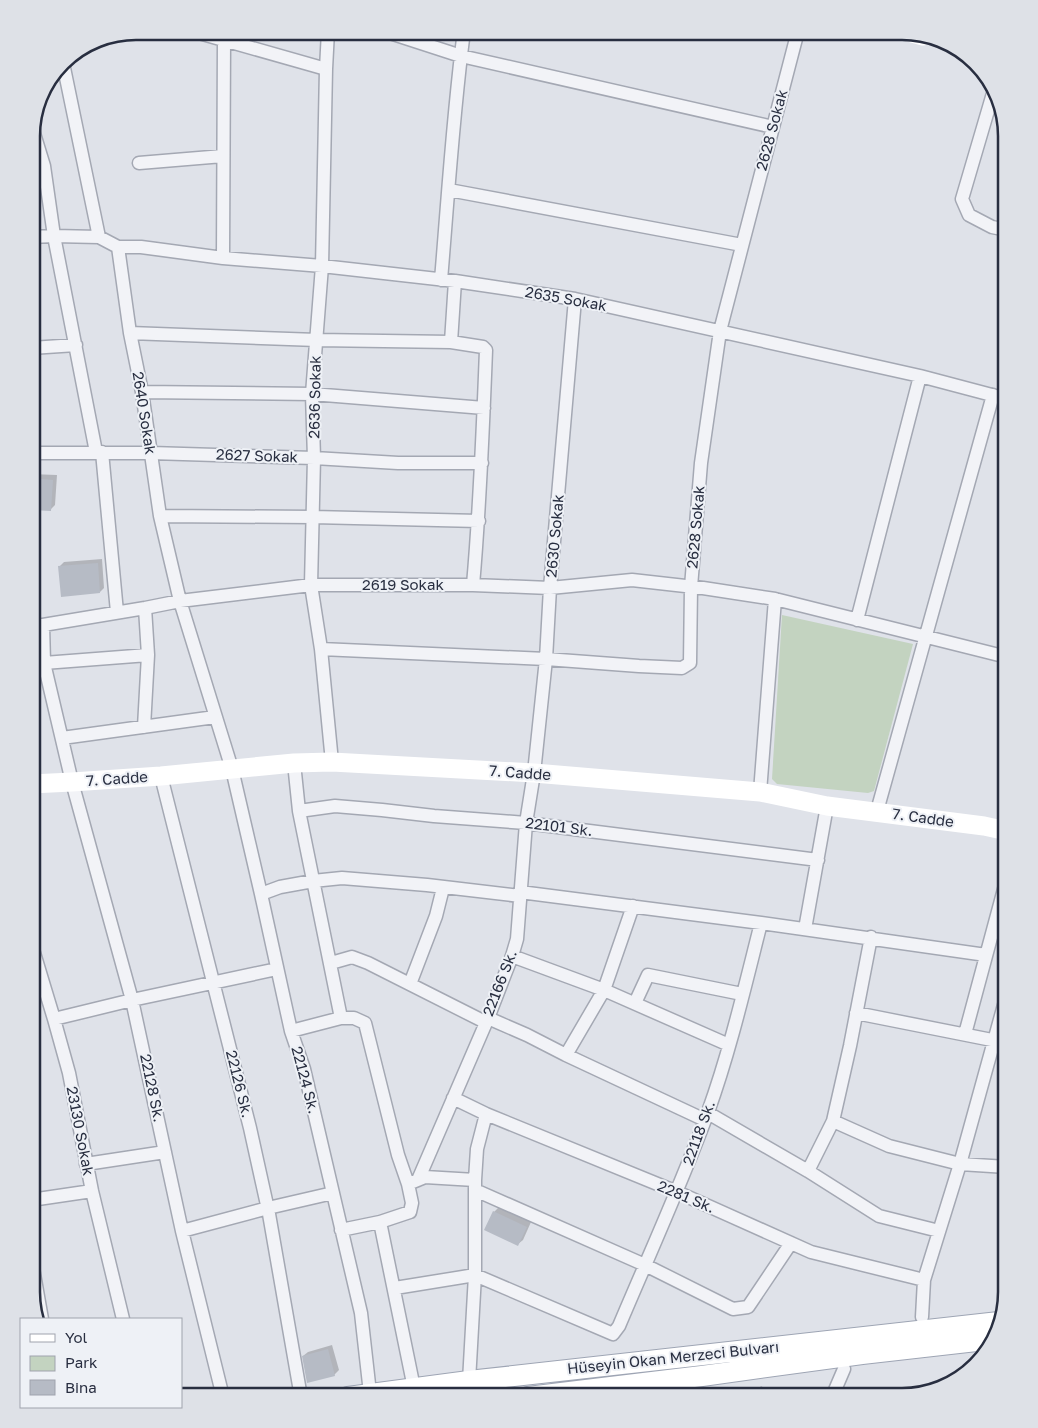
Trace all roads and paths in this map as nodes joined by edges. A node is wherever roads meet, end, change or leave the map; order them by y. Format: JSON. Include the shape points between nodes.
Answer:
{"nodes":[{"id":1,"x":219,"y":40,"type":"edge"},
{"id":2,"x":232,"y":40,"type":"edge"},
{"id":3,"x":328,"y":40,"type":"edge"},
{"id":4,"x":412,"y":40,"type":"edge"},
{"id":5,"x":463,"y":40,"type":"edge"},
{"id":6,"x":796,"y":40,"type":"edge"},
{"id":7,"x":461,"y":56,"type":"junction"},
{"id":8,"x":326,"y":69,"type":"junction"},
{"id":9,"x":64,"y":73,"type":"edge"},
{"id":10,"x":991,"y":100,"type":"edge"},
{"id":11,"x":773,"y":127,"type":"junction"},
{"id":12,"x":223,"y":156,"type":"junction"},
{"id":13,"x":139,"y":163,"type":"dead end"},
{"id":14,"x":40,"y":176,"type":"edge"},
{"id":15,"x":449,"y":190,"type":"junction"},
{"id":16,"x":998,"y":228,"type":"edge"},
{"id":17,"x":54,"y":236,"type":"junction"},
{"id":18,"x":40,"y":237,"type":"edge"},
{"id":19,"x":99,"y":237,"type":"junction"},
{"id":20,"x":742,"y":245,"type":"junction"},
{"id":21,"x":118,"y":247,"type":"junction"},
{"id":22,"x":223,"y":258,"type":"junction"},
{"id":23,"x":322,"y":266,"type":"junction"},
{"id":24,"x":440,"y":280,"type":"junction"},
{"id":25,"x":455,"y":281,"type":"junction"},
{"id":26,"x":575,"y":299,"type":"junction"},
{"id":27,"x":720,"y":331,"type":"junction"},
{"id":28,"x":130,"y":333,"type":"junction"},
{"id":29,"x":317,"y":340,"type":"junction"},
{"id":30,"x":451,"y":342,"type":"junction"},
{"id":31,"x":76,"y":345,"type":"junction"},
{"id":32,"x":40,"y":347,"type":"edge"},
{"id":33,"x":920,"y":376,"type":"junction"},
{"id":34,"x":142,"y":392,"type":"junction"},
{"id":35,"x":312,"y":394,"type":"junction"},
{"id":36,"x":993,"y":395,"type":"junction"},
{"id":37,"x":998,"y":396,"type":"edge"},
{"id":38,"x":484,"y":408,"type":"junction"},
{"id":39,"x":99,"y":452,"type":"junction"},
{"id":40,"x":40,"y":453,"type":"edge"},
{"id":41,"x":151,"y":453,"type":"junction"},
{"id":42,"x":314,"y":458,"type":"junction"},
{"id":43,"x":482,"y":463,"type":"junction"},
{"id":44,"x":160,"y":516,"type":"junction"},
{"id":45,"x":313,"y":517,"type":"junction"},
{"id":46,"x":479,"y":521,"type":"junction"},
{"id":47,"x":311,"y":585,"type":"junction"},
{"id":48,"x":474,"y":585,"type":"junction"},
{"id":49,"x":691,"y":587,"type":"junction"},
{"id":50,"x":550,"y":588,"type":"junction"},
{"id":51,"x":775,"y":600,"type":"junction"},
{"id":52,"x":180,"y":601,"type":"junction"},
{"id":53,"x":145,"y":608,"type":"junction"},
{"id":54,"x":117,"y":612,"type":"junction"},
{"id":55,"x":857,"y":620,"type":"junction"},
{"id":56,"x":40,"y":625,"type":"edge"},
{"id":57,"x":925,"y":636,"type":"junction"},
{"id":58,"x":40,"y":641,"type":"edge"},
{"id":59,"x":321,"y":649,"type":"junction"},
{"id":60,"x":998,"y":655,"type":"edge"},
{"id":61,"x":148,"y":656,"type":"junction"},
{"id":62,"x":546,"y":659,"type":"junction"},
{"id":63,"x":44,"y":663,"type":"junction"},
{"id":64,"x":215,"y":717,"type":"junction"},
{"id":65,"x":144,"y":727,"type":"junction"},
{"id":66,"x":62,"y":738,"type":"junction"},
{"id":67,"x":332,"y":762,"type":"junction"},
{"id":68,"x":294,"y":763,"type":"junction"},
{"id":69,"x":232,"y":769,"type":"junction"},
{"id":70,"x":534,"y":774,"type":"junction"},
{"id":71,"x":161,"y":776,"type":"junction"},
{"id":72,"x":72,"y":782,"type":"junction"},
{"id":73,"x":40,"y":784,"type":"edge"},
{"id":74,"x":760,"y":792,"type":"junction"},
{"id":75,"x":828,"y":806,"type":"junction"},
{"id":76,"x":299,"y":812,"type":"junction"},
{"id":77,"x":877,"y":812,"type":"junction"},
{"id":78,"x":526,"y":823,"type":"junction"},
{"id":79,"x":998,"y":827,"type":"edge"},
{"id":80,"x":818,"y":860,"type":"junction"},
{"id":81,"x":313,"y":881,"type":"junction"},
{"id":82,"x":443,"y":888,"type":"junction"},
{"id":83,"x":261,"y":894,"type":"junction"},
{"id":84,"x":520,"y":894,"type":"junction"},
{"id":85,"x":634,"y":906,"type":"junction"},
{"id":86,"x":998,"y":911,"type":"edge"},
{"id":87,"x":761,"y":922,"type":"junction"},
{"id":88,"x":805,"y":929,"type":"junction"},
{"id":89,"x":871,"y":937,"type":"junction"},
{"id":90,"x":986,"y":955,"type":"junction"},
{"id":91,"x":512,"y":956,"type":"junction"},
{"id":92,"x":331,"y":962,"type":"junction"},
{"id":93,"x":277,"y":968,"type":"junction"},
{"id":94,"x":40,"y":973,"type":"edge"},
{"id":95,"x":213,"y":982,"type":"junction"},
{"id":96,"x":410,"y":984,"type":"junction"},
{"id":97,"x":604,"y":990,"type":"junction"},
{"id":98,"x":742,"y":994,"type":"junction"},
{"id":99,"x":132,"y":1000,"type":"junction"},
{"id":100,"x":636,"y":1003,"type":"junction"},
{"id":101,"x":856,"y":1014,"type":"junction"},
{"id":102,"x":341,"y":1018,"type":"junction"},
{"id":103,"x":54,"y":1019,"type":"junction"},
{"id":104,"x":486,"y":1020,"type":"junction"},
{"id":105,"x":998,"y":1024,"type":"edge"},
{"id":106,"x":291,"y":1031,"type":"junction"},
{"id":107,"x":965,"y":1034,"type":"junction"},
{"id":108,"x":993,"y":1041,"type":"junction"},
{"id":109,"x":998,"y":1042,"type":"edge"},
{"id":110,"x":729,"y":1045,"type":"junction"},
{"id":111,"x":566,"y":1055,"type":"junction"},
{"id":112,"x":454,"y":1098,"type":"junction"},
{"id":113,"x":486,"y":1114,"type":"junction"},
{"id":114,"x":706,"y":1116,"type":"junction"},
{"id":115,"x":833,"y":1121,"type":"junction"},
{"id":116,"x":165,"y":1152,"type":"junction"},
{"id":117,"x":86,"y":1164,"type":"junction"},
{"id":118,"x":960,"y":1164,"type":"junction"},
{"id":119,"x":998,"y":1166,"type":"edge"},
{"id":120,"x":808,"y":1171,"type":"junction"},
{"id":121,"x":413,"y":1182,"type":"junction"},
{"id":122,"x":475,"y":1185,"type":"junction"},
{"id":123,"x":92,"y":1191,"type":"junction"},
{"id":124,"x":677,"y":1192,"type":"junction"},
{"id":125,"x":333,"y":1193,"type":"junction"},
{"id":126,"x":40,"y":1199,"type":"edge"},
{"id":127,"x":268,"y":1208,"type":"junction"},
{"id":128,"x":380,"y":1222,"type":"junction"},
{"id":129,"x":341,"y":1230,"type":"junction"},
{"id":130,"x":182,"y":1231,"type":"junction"},
{"id":131,"x":939,"y":1231,"type":"junction"},
{"id":132,"x":791,"y":1243,"type":"junction"},
{"id":133,"x":645,"y":1265,"type":"junction"},
{"id":134,"x":476,"y":1275,"type":"junction"},
{"id":135,"x":924,"y":1280,"type":"junction"},
{"id":136,"x":394,"y":1288,"type":"junction"},
{"id":137,"x":996,"y":1309,"type":"edge"},
{"id":138,"x":922,"y":1317,"type":"junction"},
{"id":139,"x":123,"y":1318,"type":"edge"},
{"id":140,"x":993,"y":1323,"type":"edge"},
{"id":141,"x":984,"y":1341,"type":"edge"},
{"id":142,"x":701,"y":1355,"type":"junction"},
{"id":143,"x":974,"y":1355,"type":"edge"},
{"id":144,"x":844,"y":1369,"type":"junction"},
{"id":145,"x":702,"y":1376,"type":"junction"},
{"id":146,"x":469,"y":1381,"type":"junction"},
{"id":147,"x":221,"y":1388,"type":"edge"},
{"id":148,"x":299,"y":1388,"type":"edge"},
{"id":149,"x":369,"y":1388,"type":"edge"},
{"id":150,"x":414,"y":1388,"type":"joint"},
{"id":151,"x":603,"y":1388,"type":"edge"},
{"id":152,"x":836,"y":1388,"type":"edge"}],
"edges":[{"from":1,"to":12,"type":"street"},
{"from":2,"to":8,"type":"street"},
{"from":3,"to":8,"type":"street","name":"2636 Sokak"},
{"from":4,"to":7,"type":"street"},
{"from":5,"to":7,"type":"street"},
{"from":6,"to":11,"type":"street","name":"2628 Sokak"},
{"from":7,"to":11,"type":"street"},
{"from":7,"to":15,"type":"street"},
{"from":8,"to":23,"type":"street","name":"2636 Sokak"},
{"from":9,"to":19,"type":"street"},
{"from":10,"to":16,"type":"street","via":[[962,199],[969,215]]},
{"from":11,"to":20,"type":"street","name":"2628 Sokak"},
{"from":12,"to":13,"type":"street"},
{"from":12,"to":22,"type":"street"},
{"from":14,"to":17,"type":"street"},
{"from":15,"to":20,"type":"street"},
{"from":15,"to":24,"type":"street"},
{"from":17,"to":18,"type":"street"},
{"from":17,"to":19,"type":"street"},
{"from":17,"to":31,"type":"street"},
{"from":19,"to":21,"type":"street"},
{"from":20,"to":27,"type":"street","name":"2628 Sokak"},
{"from":21,"to":22,"type":"street","name":"2635 Sokak"},
{"from":21,"to":28,"type":"street","name":"2640 Sokak"},
{"from":22,"to":23,"type":"street","name":"2635 Sokak"},
{"from":23,"to":24,"type":"street","name":"2635 Sokak"},
{"from":23,"to":29,"type":"street","name":"2636 Sokak"},
{"from":24,"to":25,"type":"street","name":"2635 Sokak"},
{"from":25,"to":26,"type":"street","name":"2635 Sokak"},
{"from":25,"to":30,"type":"street"},
{"from":26,"to":27,"type":"street","name":"2635 Sokak"},
{"from":26,"to":50,"type":"street","name":"2630 Sokak"},
{"from":27,"to":33,"type":"street","name":"2635 Sokak"},
{"from":27,"to":49,"type":"street","name":"2628 Sokak","via":[[702,463]]},
{"from":28,"to":29,"type":"street"},
{"from":28,"to":34,"type":"street","name":"2640 Sokak"},
{"from":29,"to":30,"type":"street"},
{"from":29,"to":35,"type":"street","name":"2636 Sokak"},
{"from":30,"to":38,"type":"street","via":[[486,350]]},
{"from":31,"to":32,"type":"street"},
{"from":31,"to":39,"type":"street"},
{"from":33,"to":36,"type":"street","name":"2635 Sokak"},
{"from":33,"to":55,"type":"street"},
{"from":34,"to":35,"type":"street"},
{"from":34,"to":41,"type":"street","name":"2640 Sokak"},
{"from":35,"to":38,"type":"street"},
{"from":35,"to":42,"type":"street","name":"2636 Sokak"},
{"from":36,"to":37,"type":"street","name":"2635 Sokak"},
{"from":36,"to":57,"type":"street"},
{"from":38,"to":43,"type":"street"},
{"from":39,"to":40,"type":"street","name":"2627 Sokak"},
{"from":39,"to":41,"type":"street","name":"2627 Sokak"},
{"from":39,"to":54,"type":"street"},
{"from":41,"to":42,"type":"street","name":"2627 Sokak"},
{"from":41,"to":44,"type":"street","name":"2640 Sokak"},
{"from":42,"to":43,"type":"street","name":"2627 Sokak"},
{"from":42,"to":45,"type":"street","name":"2636 Sokak"},
{"from":43,"to":46,"type":"street"},
{"from":44,"to":45,"type":"street"},
{"from":44,"to":52,"type":"street","name":"2640 Sokak"},
{"from":45,"to":46,"type":"street"},
{"from":45,"to":47,"type":"street","name":"2636 Sokak"},
{"from":46,"to":48,"type":"street"},
{"from":47,"to":48,"type":"street","name":"2619 Sokak"},
{"from":47,"to":52,"type":"street","name":"2619 Sokak"},
{"from":47,"to":59,"type":"street","name":"2636 Sokak"},
{"from":48,"to":50,"type":"street","name":"2619 Sokak"},
{"from":49,"to":50,"type":"street","name":"2619 Sokak","via":[[632,580]]},
{"from":49,"to":51,"type":"street","name":"2619 Sokak"},
{"from":49,"to":62,"type":"street","name":"2628 Sokak","via":[[690,664],[682,668]]},
{"from":50,"to":62,"type":"street","name":"2630 Sokak"},
{"from":51,"to":55,"type":"street","name":"2619 Sokak"},
{"from":51,"to":74,"type":"street"},
{"from":52,"to":53,"type":"street","name":"2619 Sokak"},
{"from":52,"to":64,"type":"street","name":"2640 Sokak"},
{"from":53,"to":54,"type":"street","name":"2619 Sokak"},
{"from":53,"to":61,"type":"street"},
{"from":54,"to":56,"type":"street","name":"2619 Sokak"},
{"from":55,"to":57,"type":"street","name":"2619 Sokak"},
{"from":57,"to":60,"type":"street","name":"2619 Sokak"},
{"from":57,"to":77,"type":"street"},
{"from":58,"to":63,"type":"street","name":"22128 Sk."},
{"from":59,"to":62,"type":"street","name":"2628 Sokak"},
{"from":59,"to":67,"type":"street","name":"2636 Sokak"},
{"from":61,"to":63,"type":"street"},
{"from":61,"to":65,"type":"street"},
{"from":62,"to":70,"type":"street","name":"2630 Sokak"},
{"from":63,"to":66,"type":"street","name":"22128 Sk."},
{"from":64,"to":65,"type":"street"},
{"from":64,"to":69,"type":"street","name":"2640 Sokak"},
{"from":65,"to":66,"type":"street"},
{"from":66,"to":72,"type":"street","name":"22128 Sk."},
{"from":67,"to":68,"type":"street","name":"7. Cadde"},
{"from":67,"to":70,"type":"street","name":"7. Cadde"},
{"from":68,"to":69,"type":"street","name":"7. Cadde"},
{"from":68,"to":76,"type":"street"},
{"from":69,"to":71,"type":"street","name":"7. Cadde"},
{"from":69,"to":83,"type":"street","name":"22124 Sk."},
{"from":70,"to":74,"type":"street","name":"7. Cadde"},
{"from":70,"to":78,"type":"street","name":"22166 Sk."},
{"from":71,"to":72,"type":"street","name":"7. Cadde"},
{"from":71,"to":95,"type":"street","name":"22126 Sk."},
{"from":72,"to":73,"type":"street","name":"7. Cadde"},
{"from":72,"to":99,"type":"street","name":"22128 Sk."},
{"from":74,"to":75,"type":"street","name":"7. Cadde"},
{"from":75,"to":77,"type":"street","name":"7. Cadde"},
{"from":75,"to":80,"type":"street"},
{"from":76,"to":78,"type":"street","name":"22101 Sk.","via":[[335,806]]},
{"from":76,"to":81,"type":"street"},
{"from":77,"to":79,"type":"street","name":"7. Cadde"},
{"from":78,"to":80,"type":"street","name":"22101 Sk."},
{"from":78,"to":84,"type":"street","name":"22166 Sk."},
{"from":80,"to":88,"type":"street"},
{"from":81,"to":82,"type":"street","via":[[342,878]]},
{"from":81,"to":83,"type":"street"},
{"from":81,"to":92,"type":"street"},
{"from":82,"to":84,"type":"street"},
{"from":82,"to":96,"type":"street"},
{"from":83,"to":93,"type":"street","name":"22124 Sk."},
{"from":84,"to":85,"type":"street"},
{"from":84,"to":91,"type":"street","name":"22166 Sk.","via":[[517,939]]},
{"from":85,"to":87,"type":"street"},
{"from":85,"to":97,"type":"street"},
{"from":86,"to":90,"type":"street"},
{"from":87,"to":88,"type":"street"},
{"from":87,"to":98,"type":"street","name":"22118 Sk."},
{"from":88,"to":89,"type":"street"},
{"from":89,"to":90,"type":"street"},
{"from":89,"to":101,"type":"street"},
{"from":90,"to":107,"type":"street"},
{"from":91,"to":97,"type":"street"},
{"from":91,"to":104,"type":"street","name":"22166 Sk."},
{"from":92,"to":96,"type":"street","via":[[352,957]]},
{"from":92,"to":102,"type":"street"},
{"from":93,"to":95,"type":"street"},
{"from":93,"to":106,"type":"street","name":"22124 Sk."},
{"from":94,"to":103,"type":"street","name":"23130 Sokak"},
{"from":95,"to":99,"type":"street"},
{"from":95,"to":127,"type":"street","name":"22126 Sk."},
{"from":96,"to":104,"type":"street"},
{"from":97,"to":100,"type":"street"},
{"from":97,"to":111,"type":"street"},
{"from":98,"to":100,"type":"street","via":[[648,975]]},
{"from":98,"to":110,"type":"street","name":"22118 Sk."},
{"from":99,"to":103,"type":"street"},
{"from":99,"to":116,"type":"street","name":"22128 Sk."},
{"from":100,"to":110,"type":"street"},
{"from":101,"to":107,"type":"street"},
{"from":101,"to":115,"type":"street"},
{"from":102,"to":106,"type":"street"},
{"from":102,"to":121,"type":"street","via":[[354,1018],[365,1023],[398,1156]]},
{"from":103,"to":117,"type":"street","name":"23130 Sokak"},
{"from":104,"to":111,"type":"street","via":[[527,1035]]},
{"from":104,"to":112,"type":"street","name":"22166 Sk."},
{"from":105,"to":108,"type":"street"},
{"from":106,"to":125,"type":"street","name":"22124 Sk.","via":[[304,1069]]},
{"from":107,"to":108,"type":"street"},
{"from":108,"to":109,"type":"street"},
{"from":108,"to":118,"type":"street"},
{"from":110,"to":114,"type":"street","name":"22118 Sk."},
{"from":111,"to":114,"type":"street"},
{"from":112,"to":113,"type":"street","name":"2281 Sk."},
{"from":112,"to":121,"type":"street","name":"22166 Sk."},
{"from":113,"to":122,"type":"street","via":[[477,1149]]},
{"from":113,"to":124,"type":"street","name":"2281 Sk."},
{"from":114,"to":120,"type":"street"},
{"from":114,"to":124,"type":"street","name":"22118 Sk."},
{"from":115,"to":118,"type":"street","via":[[889,1146]]},
{"from":115,"to":120,"type":"street"},
{"from":116,"to":117,"type":"street"},
{"from":116,"to":130,"type":"street","name":"22128 Sk."},
{"from":117,"to":123,"type":"street","name":"23130 Sokak"},
{"from":118,"to":119,"type":"street"},
{"from":118,"to":131,"type":"street"},
{"from":120,"to":131,"type":"street","via":[[879,1216]]},
{"from":121,"to":122,"type":"street","via":[[425,1177]]},
{"from":121,"to":128,"type":"street","via":[[410,1212]]},
{"from":122,"to":133,"type":"street"},
{"from":122,"to":134,"type":"street"},
{"from":123,"to":126,"type":"street"},
{"from":123,"to":139,"type":"street","name":"23130 Sokak"},
{"from":124,"to":132,"type":"street","name":"2281 Sk."},
{"from":124,"to":133,"type":"street","name":"22118 Sk."},
{"from":125,"to":127,"type":"street"},
{"from":125,"to":129,"type":"street","name":"22124 Sk."},
{"from":127,"to":130,"type":"street"},
{"from":127,"to":148,"type":"street","name":"22126 Sk."},
{"from":128,"to":129,"type":"street"},
{"from":128,"to":136,"type":"street"},
{"from":129,"to":149,"type":"street","name":"22124 Sk.","via":[[360,1313]]},
{"from":130,"to":147,"type":"street","name":"22128 Sk."},
{"from":131,"to":135,"type":"street"},
{"from":132,"to":133,"type":"street","via":[[748,1307],[733,1310]]},
{"from":132,"to":135,"type":"street","name":"2281 Sk.","via":[[811,1252]]},
{"from":133,"to":134,"type":"street","name":"22118 Sk.","via":[[613,1334]]},
{"from":134,"to":136,"type":"street"},
{"from":134,"to":146,"type":"street"},
{"from":135,"to":138,"type":"street"},
{"from":136,"to":150,"type":"street"},
{"from":137,"to":138,"type":"main road"},
{"from":138,"to":142,"type":"main road","via":[[756,1338]]},
{"from":140,"to":142,"type":"main road","name":"Hüseyin Okan Merzeci Bulvarı"},
{"from":141,"to":145,"type":"main road","name":"Hüseyin Okan Merzeci Bulvarı"},
{"from":142,"to":146,"type":"main road","name":"Hüseyin Okan Merzeci Bulvarı"},
{"from":143,"to":144,"type":"main road"},
{"from":144,"to":145,"type":"main road","via":[[759,1376]]},
{"from":144,"to":152,"type":"street"},
{"from":145,"to":151,"type":"main road","name":"Hüseyin Okan Merzeci Bulvarı"},
{"from":146,"to":150,"type":"main road","name":"Hüseyin Okan Merzeci Bulvarı"}]}
